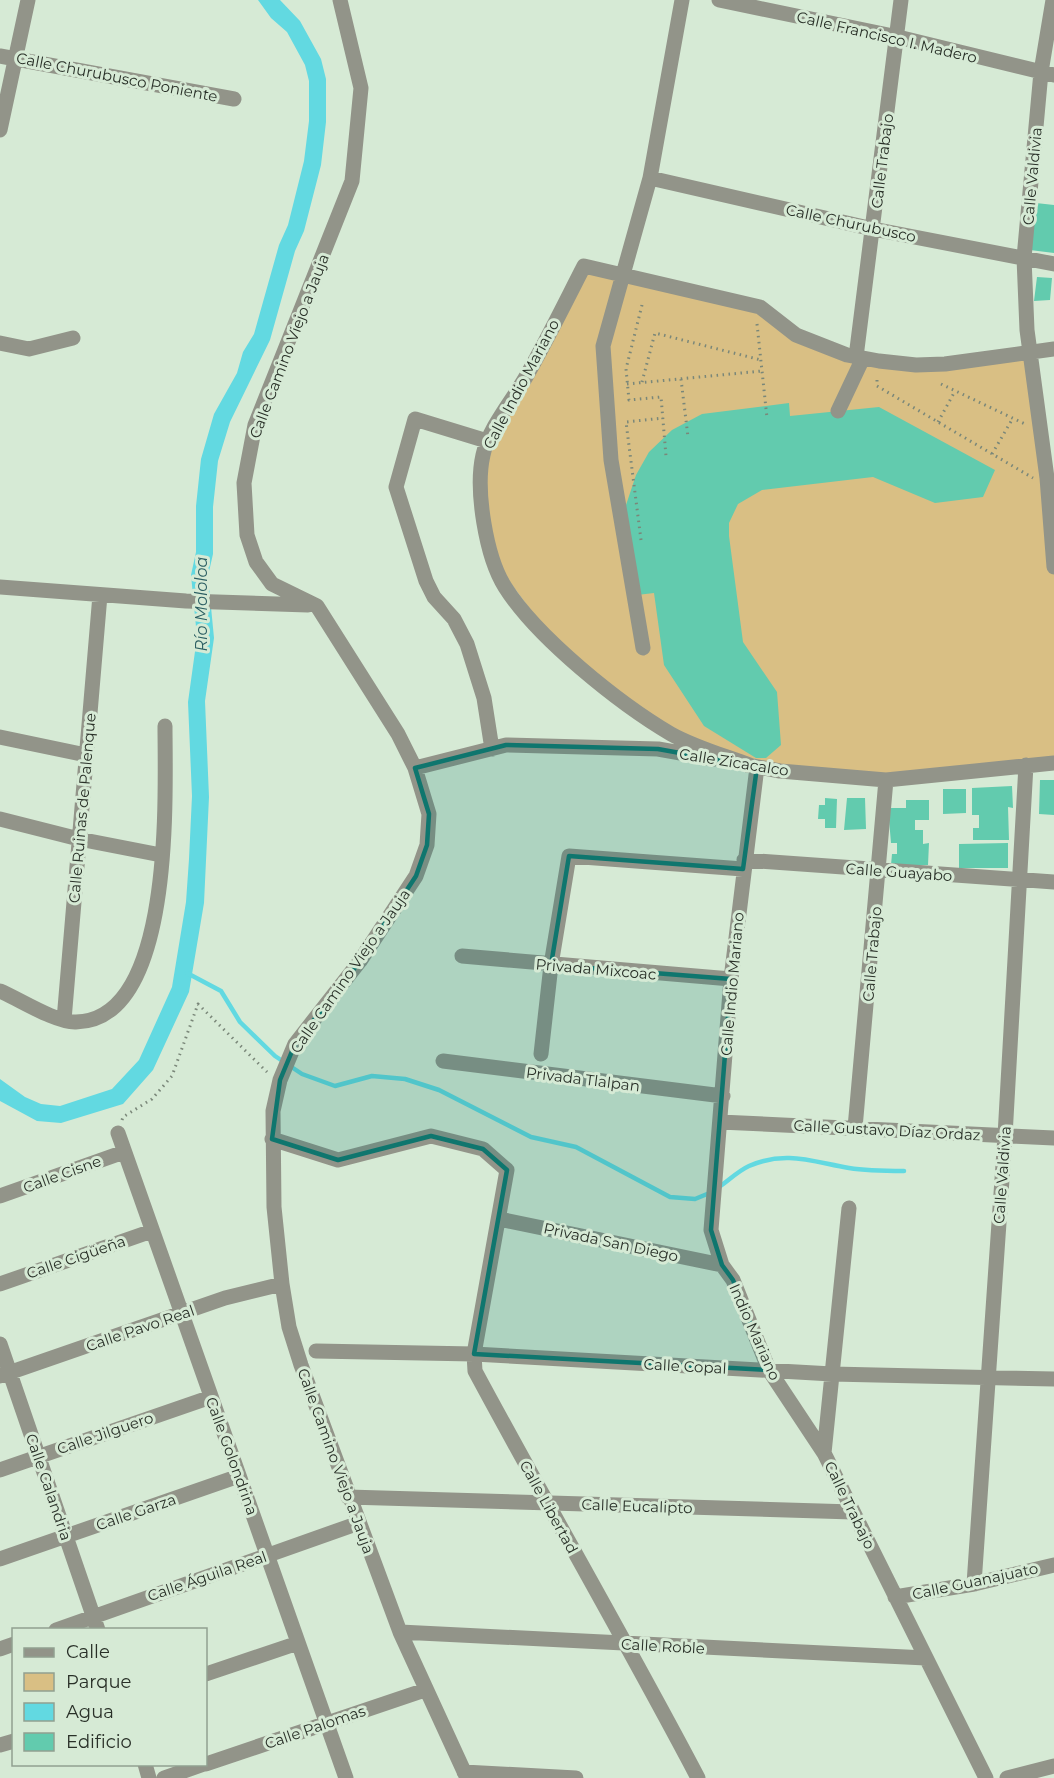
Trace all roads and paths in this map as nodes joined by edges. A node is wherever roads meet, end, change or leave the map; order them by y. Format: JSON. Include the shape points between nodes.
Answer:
{"nodes":[{"id":1,"x":28,"y":0,"type":"edge"},
{"id":2,"x":340,"y":0,"type":"edge"},
{"id":3,"x":682,"y":0,"type":"edge"},
{"id":4,"x":719,"y":0,"type":"edge"},
{"id":5,"x":901,"y":0,"type":"edge"},
{"id":6,"x":1053,"y":0,"type":"edge"},
{"id":7,"x":898,"y":38,"type":"junction"},
{"id":8,"x":8,"y":57,"type":"edge"},
{"id":9,"x":1048,"y":73,"type":"edge"},
{"id":10,"x":234,"y":99,"type":"dead end"},
{"id":11,"x":0,"y":130,"type":"edge"},
{"id":12,"x":650,"y":178,"type":"junction"},
{"id":13,"x":873,"y":230,"type":"junction"},
{"id":14,"x":1024,"y":258,"type":"junction"},
{"id":15,"x":1054,"y":264,"type":"edge"},
{"id":16,"x":622,"y":275,"type":"junction"},
{"id":17,"x":642,"y":305,"type":"dead end"},
{"id":18,"x":757,"y":323,"type":"dead end"},
{"id":19,"x":801,"y":337,"type":"junction"},
{"id":20,"x":73,"y":338,"type":"dead end"},
{"id":21,"x":0,"y":343,"type":"edge"},
{"id":22,"x":1054,"y":349,"type":"edge"},
{"id":23,"x":1030,"y":352,"type":"junction"},
{"id":24,"x":803,"y":353,"type":"dead end"},
{"id":25,"x":859,"y":357,"type":"junction"},
{"id":26,"x":761,"y":360,"type":"junction"},
{"id":27,"x":762,"y":371,"type":"junction"},
{"id":28,"x":681,"y":379,"type":"junction"},
{"id":29,"x":877,"y":380,"type":"dead end"},
{"id":30,"x":642,"y":382,"type":"junction"},
{"id":31,"x":627,"y":384,"type":"junction"},
{"id":32,"x":941,"y":384,"type":"dead end"},
{"id":33,"x":955,"y":391,"type":"junction"},
{"id":34,"x":838,"y":411,"type":"dead end"},
{"id":35,"x":663,"y":418,"type":"junction"},
{"id":36,"x":767,"y":418,"type":"dead end"},
{"id":37,"x":1014,"y":418,"type":"junction"},
{"id":38,"x":938,"y":422,"type":"junction"},
{"id":39,"x":1041,"y":431,"type":"junction"},
{"id":40,"x":688,"y":436,"type":"dead end"},
{"id":41,"x":487,"y":441,"type":"junction"},
{"id":42,"x":992,"y":454,"type":"junction"},
{"id":43,"x":666,"y":456,"type":"dead end"},
{"id":44,"x":1047,"y":478,"type":"junction"},
{"id":45,"x":642,"y":548,"type":"dead end"},
{"id":46,"x":1054,"y":567,"type":"edge"},
{"id":47,"x":0,"y":586,"type":"edge"},
{"id":48,"x":100,"y":595,"type":"junction"},
{"id":49,"x":317,"y":606,"type":"junction"},
{"id":50,"x":643,"y":648,"type":"dead end"},
{"id":51,"x":165,"y":726,"type":"dead end"},
{"id":52,"x":0,"y":737,"type":"edge"},
{"id":53,"x":492,"y":749,"type":"junction"},
{"id":54,"x":86,"y":755,"type":"junction"},
{"id":55,"x":1054,"y":763,"type":"edge"},
{"id":56,"x":1026,"y":765,"type":"junction"},
{"id":57,"x":754,"y":766,"type":"junction"},
{"id":58,"x":415,"y":768,"type":"junction"},
{"id":59,"x":886,"y":780,"type":"junction"},
{"id":60,"x":0,"y":819,"type":"edge"},
{"id":61,"x":79,"y":839,"type":"junction"},
{"id":62,"x":161,"y":855,"type":"junction"},
{"id":63,"x":744,"y":865,"type":"junction"},
{"id":64,"x":879,"y":870,"type":"junction"},
{"id":65,"x":1020,"y":881,"type":"junction"},
{"id":66,"x":1054,"y":882,"type":"edge"},
{"id":67,"x":462,"y":956,"type":"dead end"},
{"id":68,"x":551,"y":965,"type":"junction"},
{"id":69,"x":731,"y":980,"type":"junction"},
{"id":70,"x":0,"y":991,"type":"edge"},
{"id":71,"x":64,"y":1020,"type":"junction"},
{"id":72,"x":541,"y":1054,"type":"dead end"},
{"id":73,"x":443,"y":1061,"type":"dead end"},
{"id":74,"x":280,"y":1082,"type":"junction"},
{"id":75,"x":723,"y":1096,"type":"junction"},
{"id":76,"x":720,"y":1122,"type":"junction"},
{"id":77,"x":855,"y":1128,"type":"junction"},
{"id":78,"x":118,"y":1133,"type":"joint"},
{"id":79,"x":1005,"y":1136,"type":"junction"},
{"id":80,"x":1054,"y":1138,"type":"edge"},
{"id":81,"x":272,"y":1139,"type":"junction"},
{"id":82,"x":124,"y":1152,"type":"junction"},
{"id":83,"x":0,"y":1196,"type":"edge"},
{"id":84,"x":712,"y":1203,"type":"joint"},
{"id":85,"x":849,"y":1208,"type":"dead end"},
{"id":86,"x":499,"y":1219,"type":"junction"},
{"id":87,"x":152,"y":1231,"type":"junction"},
{"id":88,"x":722,"y":1265,"type":"junction"},
{"id":89,"x":0,"y":1284,"type":"edge"},
{"id":90,"x":282,"y":1284,"type":"junction"},
{"id":91,"x":182,"y":1314,"type":"junction"},
{"id":92,"x":0,"y":1344,"type":"edge"},
{"id":93,"x":316,"y":1351,"type":"dead end"},
{"id":94,"x":474,"y":1354,"type":"junction"},
{"id":95,"x":769,"y":1370,"type":"junction"},
{"id":96,"x":832,"y":1374,"type":"junction"},
{"id":97,"x":5,"y":1375,"type":"edge"},
{"id":98,"x":988,"y":1376,"type":"junction"},
{"id":99,"x":1054,"y":1379,"type":"edge"},
{"id":100,"x":211,"y":1396,"type":"junction"},
{"id":101,"x":824,"y":1453,"type":"junction"},
{"id":102,"x":39,"y":1456,"type":"junction"},
{"id":103,"x":0,"y":1470,"type":"edge"},
{"id":104,"x":239,"y":1476,"type":"junction"},
{"id":105,"x":348,"y":1497,"type":"junction"},
{"id":106,"x":545,"y":1503,"type":"junction"},
{"id":107,"x":853,"y":1512,"type":"junction"},
{"id":108,"x":358,"y":1523,"type":"junction"},
{"id":109,"x":66,"y":1536,"type":"junction"},
{"id":110,"x":267,"y":1555,"type":"junction"},
{"id":111,"x":0,"y":1559,"type":"edge"},
{"id":112,"x":1054,"y":1565,"type":"edge"},
{"id":113,"x":974,"y":1584,"type":"junction"},
{"id":114,"x":896,"y":1597,"type":"junction"},
{"id":115,"x":96,"y":1623,"type":"edge"},
{"id":116,"x":63,"y":1628,"type":"edge"},
{"id":117,"x":400,"y":1632,"type":"junction"},
{"id":118,"x":298,"y":1643,"type":"junction"},
{"id":119,"x":628,"y":1645,"type":"junction"},
{"id":120,"x":926,"y":1658,"type":"junction"},
{"id":121,"x":207,"y":1674,"type":"edge"},
{"id":122,"x":425,"y":1690,"type":"junction"},
{"id":123,"x":326,"y":1724,"type":"junction"},
{"id":124,"x":207,"y":1763,"type":"edge"},
{"id":125,"x":199,"y":1766,"type":"edge"},
{"id":126,"x":1054,"y":1766,"type":"edge"},
{"id":127,"x":465,"y":1775,"type":"edge"},
{"id":128,"x":164,"y":1778,"type":"edge"},
{"id":129,"x":345,"y":1778,"type":"edge"},
{"id":130,"x":576,"y":1778,"type":"edge"},
{"id":131,"x":698,"y":1778,"type":"edge"},
{"id":132,"x":986,"y":1778,"type":"edge"},
{"id":133,"x":1007,"y":1778,"type":"edge"}],
"edges":[{"from":1,"to":8,"type":"street"},
{"from":2,"to":49,"type":"street","name":"Calle Camino Viejo a Jauja","via":[[361,88],[352,182],[255,425],[244,483],[247,535],[256,562],[272,585]]},
{"from":3,"to":12,"type":"street"},
{"from":4,"to":7,"type":"street","name":"Calle Francisco I. Madero"},
{"from":5,"to":7,"type":"street","name":"Calle Trabajo"},
{"from":6,"to":9,"type":"street","name":"Calle Valdivia"},
{"from":7,"to":9,"type":"street","name":"Calle Francisco I. Madero"},
{"from":7,"to":13,"type":"street","name":"Calle Trabajo"},
{"from":8,"to":10,"type":"street","name":"Calle Churubusco Poniente"},
{"from":8,"to":11,"type":"street"},
{"from":9,"to":14,"type":"street","name":"Calle Valdivia"},
{"from":12,"to":13,"type":"street","name":"Calle Churubusco"},
{"from":12,"to":16,"type":"street"},
{"from":13,"to":14,"type":"street","name":"Calle Churubusco"},
{"from":13,"to":25,"type":"street","name":"Calle Trabajo"},
{"from":14,"to":15,"type":"street","name":"Calle Churubusco"},
{"from":14,"to":23,"type":"street","name":"Calle Valdivia"},
{"from":16,"to":19,"type":"street","via":[[760,307]]},
{"from":16,"to":41,"type":"street","name":"Calle Indio Mariano","via":[[584,266]]},
{"from":16,"to":50,"type":"street","via":[[603,346],[611,460]]},
{"from":17,"to":31,"type":"path","via":[[626,369]]},
{"from":18,"to":26,"type":"path"},
{"from":19,"to":24,"type":"street"},
{"from":19,"to":25,"type":"street"},
{"from":20,"to":21,"type":"street","via":[[29,349]]},
{"from":22,"to":23,"type":"street"},
{"from":23,"to":25,"type":"street","via":[[916,365]]},
{"from":23,"to":39,"type":"street","name":"Calle Valdivia"},
{"from":25,"to":34,"type":"street","name":"Calle Trabajo"},
{"from":26,"to":27,"type":"path"},
{"from":26,"to":30,"type":"path","via":[[655,333]]},
{"from":27,"to":28,"type":"path"},
{"from":27,"to":36,"type":"path"},
{"from":28,"to":30,"type":"path"},
{"from":28,"to":40,"type":"path"},
{"from":29,"to":38,"type":"path","via":[[878,386]]},
{"from":30,"to":31,"type":"path"},
{"from":31,"to":35,"type":"path","via":[[629,400],[661,397]]},
{"from":32,"to":33,"type":"path"},
{"from":33,"to":37,"type":"path"},
{"from":33,"to":38,"type":"path"},
{"from":35,"to":43,"type":"path"},
{"from":35,"to":45,"type":"path","via":[[626,422]]},
{"from":37,"to":39,"type":"path"},
{"from":37,"to":42,"type":"path"},
{"from":38,"to":42,"type":"path"},
{"from":39,"to":44,"type":"street","name":"Calle Valdivia"},
{"from":41,"to":53,"type":"street","via":[[415,419],[396,487],[426,581],[467,644],[484,698]]},
{"from":41,"to":57,"type":"street","name":"Calle Indio Mariano","via":[[481,483],[485,523],[504,586],[526,616],[560,650],[645,717],[673,735]]},
{"from":42,"to":44,"type":"path","via":[[1036,479]]},
{"from":44,"to":46,"type":"street","name":"Calle Valdivia"},
{"from":47,"to":48,"type":"street"},
{"from":48,"to":49,"type":"street"},
{"from":48,"to":54,"type":"street","name":"Calle Ruinas de Palenque"},
{"from":49,"to":58,"type":"street","name":"Calle Camino Viejo a Jauja","via":[[398,734]]},
{"from":51,"to":62,"type":"street"},
{"from":52,"to":54,"type":"street"},
{"from":53,"to":57,"type":"street","name":"Calle Zicacalco","via":[[506,745],[658,749]]},
{"from":53,"to":58,"type":"street","name":"Calle Zicacalco"},
{"from":54,"to":61,"type":"street","name":"Calle Ruinas de Palenque"},
{"from":55,"to":56,"type":"street","name":"Calle Zicacalco"},
{"from":56,"to":59,"type":"street","name":"Calle Zicacalco"},
{"from":56,"to":65,"type":"street","name":"Calle Valdivia"},
{"from":57,"to":59,"type":"street","name":"Calle Zicacalco"},
{"from":57,"to":63,"type":"street","name":"Calle Indio Mariano"},
{"from":58,"to":74,"type":"street","name":"Calle Camino Viejo a Jauja","via":[[429,814],[427,845],[416,876],[360,961],[295,1044]]},
{"from":59,"to":64,"type":"street","name":"Calle Trabajo"},
{"from":60,"to":61,"type":"street"},
{"from":61,"to":62,"type":"street"},
{"from":61,"to":71,"type":"street","name":"Calle Ruinas de Palenque"},
{"from":62,"to":71,"type":"street","via":[[153,932],[140,971],[121,1000],[103,1015],[74,1023]]},
{"from":63,"to":64,"type":"street","name":"Calle Guayabo"},
{"from":63,"to":68,"type":"street","name":"Calle Guayabo","via":[[569,856]]},
{"from":63,"to":69,"type":"street","name":"Calle Indio Mariano"},
{"from":64,"to":65,"type":"street","name":"Calle Guayabo"},
{"from":64,"to":77,"type":"street","name":"Calle Trabajo"},
{"from":65,"to":66,"type":"street","name":"Calle Guayabo"},
{"from":65,"to":79,"type":"street","name":"Calle Valdivia"},
{"from":67,"to":68,"type":"street","name":"Privada Mixcoac"},
{"from":68,"to":69,"type":"street","name":"Privada Mixcoac"},
{"from":68,"to":72,"type":"street"},
{"from":69,"to":75,"type":"street","name":"Calle Indio Mariano"},
{"from":70,"to":71,"type":"street"},
{"from":73,"to":75,"type":"street","name":"Privada Tlalpan"},
{"from":74,"to":78,"type":"path","via":[[198,1004],[172,1076],[152,1099],[123,1117]]},
{"from":74,"to":81,"type":"street","name":"Calle Camino Viejo a Jauja"},
{"from":75,"to":76,"type":"street","name":"Calle Indio Mariano"},
{"from":76,"to":77,"type":"street","name":"Calle Gustavo Díaz Ordaz"},
{"from":76,"to":84,"type":"street","name":"Calle Indio Mariano"},
{"from":77,"to":79,"type":"street","name":"Calle Gustavo Díaz Ordaz"},
{"from":78,"to":82,"type":"street","name":"Calle Golondrina"},
{"from":79,"to":80,"type":"street","name":"Calle Gustavo Díaz Ordaz"},
{"from":79,"to":98,"type":"street","name":"Calle Valdivia"},
{"from":81,"to":86,"type":"street","name":"Calle Libertad","via":[[338,1160],[431,1136],[483,1149],[507,1170]]},
{"from":81,"to":90,"type":"street","name":"Calle Camino Viejo a Jauja"},
{"from":82,"to":83,"type":"street","name":"Calle Cisne"},
{"from":82,"to":87,"type":"street","name":"Calle Golondrina"},
{"from":84,"to":88,"type":"street","name":"Indio Mariano","via":[[711,1230]]},
{"from":85,"to":96,"type":"street","name":"Calle Trabajo"},
{"from":86,"to":88,"type":"street","name":"Privada San Diego"},
{"from":86,"to":94,"type":"street","name":"Calle Libertad"},
{"from":87,"to":89,"type":"street","name":"Calle Cigüeña"},
{"from":87,"to":91,"type":"street","name":"Calle Golondrina"},
{"from":88,"to":95,"type":"street","name":"Indio Mariano","via":[[733,1280]]},
{"from":90,"to":91,"type":"street","name":"Calle Pavo Real"},
{"from":90,"to":105,"type":"street","name":"Calle Camino Viejo a Jauja","via":[[289,1327]]},
{"from":91,"to":97,"type":"street","name":"Calle Pavo Real"},
{"from":91,"to":100,"type":"street","name":"Calle Golondrina"},
{"from":92,"to":97,"type":"street","name":"Calle Calandria"},
{"from":93,"to":94,"type":"street","name":"Calle Copal"},
{"from":94,"to":95,"type":"street","name":"Calle Copal"},
{"from":94,"to":106,"type":"street","name":"Calle Libertad","via":[[476,1371]]},
{"from":95,"to":96,"type":"street","name":"Calle Copal"},
{"from":95,"to":101,"type":"street","name":"Indio Mariano"},
{"from":96,"to":98,"type":"street","name":"Calle Copal"},
{"from":96,"to":101,"type":"street","name":"Calle Trabajo"},
{"from":97,"to":102,"type":"street","name":"Calle Calandria"},
{"from":98,"to":99,"type":"street","name":"Calle Copal"},
{"from":98,"to":113,"type":"street","name":"Calle Valdivia"},
{"from":100,"to":102,"type":"street","name":"Calle Jilguero"},
{"from":100,"to":104,"type":"street","name":"Calle Golondrina"},
{"from":101,"to":107,"type":"street","name":"Calle Trabajo"},
{"from":102,"to":103,"type":"street","name":"Calle Jilguero"},
{"from":102,"to":109,"type":"street","name":"Calle Calandria"},
{"from":104,"to":109,"type":"street","name":"Calle Garza"},
{"from":104,"to":110,"type":"street","name":"Calle Golondrina"},
{"from":105,"to":106,"type":"street","name":"Calle Eucalipto"},
{"from":105,"to":108,"type":"street","name":"Calle Camino Viejo a Jauja"},
{"from":106,"to":107,"type":"street","name":"Calle Eucalipto"},
{"from":106,"to":119,"type":"street","name":"Calle Libertad"},
{"from":107,"to":114,"type":"street","name":"Calle Trabajo"},
{"from":108,"to":110,"type":"street","name":"Calle Águila Real"},
{"from":108,"to":117,"type":"street","name":"Calle Camino Viejo a Jauja"},
{"from":109,"to":111,"type":"street","name":"Calle Garza"},
{"from":109,"to":115,"type":"street","name":"Calle Calandria"},
{"from":110,"to":115,"type":"street","name":"Calle Águila Real"},
{"from":110,"to":118,"type":"street","name":"Calle Golondrina"},
{"from":112,"to":113,"type":"street","name":"Calle Guanajuato"},
{"from":113,"to":114,"type":"street","name":"Calle Guanajuato"},
{"from":114,"to":120,"type":"street","name":"Calle Trabajo"},
{"from":115,"to":116,"type":"street","name":"Calle Águila Real"},
{"from":117,"to":119,"type":"street","name":"Calle Roble"},
{"from":117,"to":122,"type":"street","name":"Calle Camino Viejo a Jauja"},
{"from":118,"to":121,"type":"street"},
{"from":118,"to":123,"type":"street","name":"Calle Golondrina"},
{"from":119,"to":120,"type":"street","name":"Calle Roble"},
{"from":119,"to":131,"type":"street","name":"Calle Libertad"},
{"from":120,"to":132,"type":"street","name":"Calle Trabajo"},
{"from":122,"to":123,"type":"street","name":"Calle Palomas"},
{"from":122,"to":127,"type":"street","name":"Calle Camino Viejo a Jauja"},
{"from":123,"to":124,"type":"street","name":"Calle Palomas"},
{"from":123,"to":129,"type":"street","name":"Calle Golondrina"},
{"from":125,"to":128,"type":"street","name":"Calle Palomas"},
{"from":126,"to":133,"type":"street"},
{"from":127,"to":130,"type":"street"}]}
